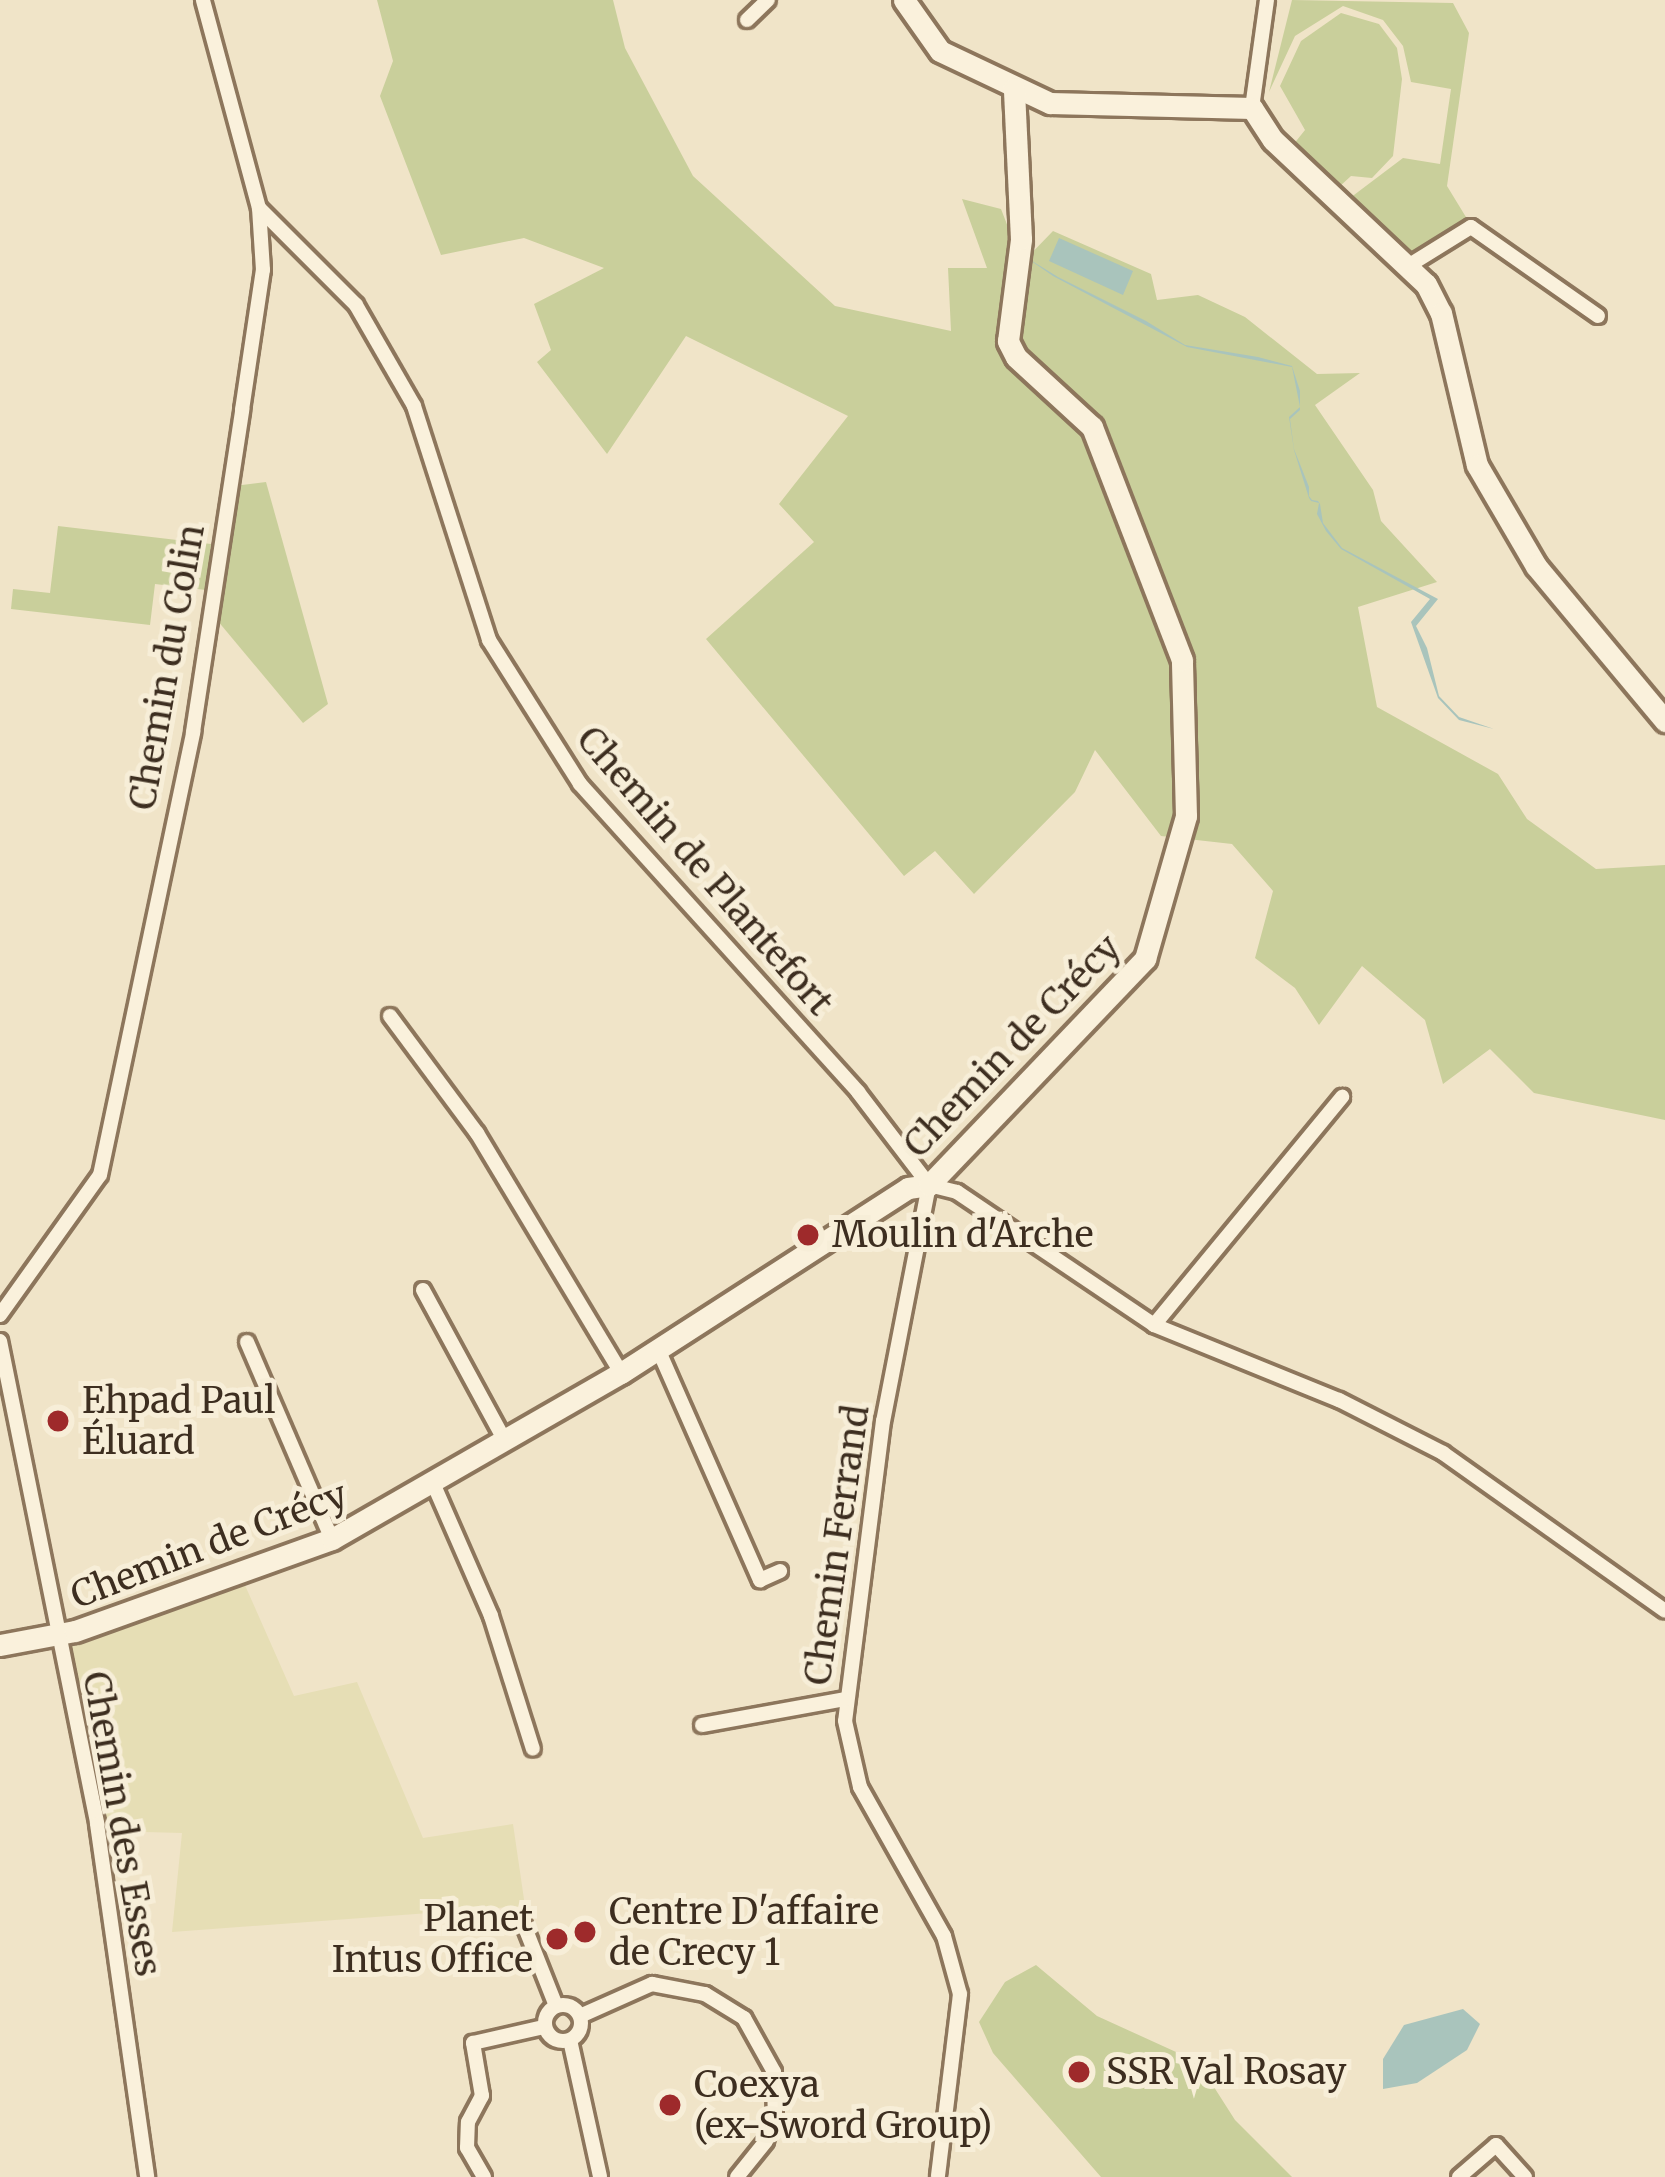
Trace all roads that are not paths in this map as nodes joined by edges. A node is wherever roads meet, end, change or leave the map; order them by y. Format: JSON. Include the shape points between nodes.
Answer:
{"nodes":[{"id":1,"x":203,"y":0,"type":"edge"},
{"id":2,"x":904,"y":0,"type":"edge"},
{"id":3,"x":1267,"y":0,"type":"edge"},
{"id":4,"x":1014,"y":88,"type":"junction"},
{"id":5,"x":1252,"y":108,"type":"junction"},
{"id":6,"x":259,"y":208,"type":"junction"},
{"id":7,"x":1408,"y":266,"type":"junction"},
{"id":8,"x":1598,"y":316,"type":"dead end"},
{"id":9,"x":1665,"y":721,"type":"edge"},
{"id":10,"x":390,"y":1016,"type":"dead end"},
{"id":11,"x":1342,"y":1096,"type":"dead end"},
{"id":12,"x":929,"y":1185,"type":"junction"},
{"id":13,"x":423,"y":1291,"type":"dead end"},
{"id":14,"x":0,"y":1315,"type":"edge"},
{"id":15,"x":1154,"y":1325,"type":"junction"},
{"id":16,"x":0,"y":1341,"type":"edge"},
{"id":17,"x":247,"y":1342,"type":"dead end"},
{"id":18,"x":658,"y":1349,"type":"junction"},
{"id":19,"x":621,"y":1373,"type":"junction"},
{"id":20,"x":504,"y":1439,"type":"junction"},
{"id":21,"x":433,"y":1483,"type":"junction"},
{"id":22,"x":332,"y":1539,"type":"junction"},
{"id":23,"x":780,"y":1570,"type":"dead end"},
{"id":24,"x":1665,"y":1611,"type":"edge"},
{"id":25,"x":58,"y":1636,"type":"junction"},
{"id":26,"x":0,"y":1645,"type":"edge"},
{"id":27,"x":845,"y":1699,"type":"junction"},
{"id":28,"x":702,"y":1725,"type":"dead end"},
{"id":29,"x":533,"y":1749,"type":"dead end"},
{"id":30,"x":524,"y":1925,"type":"dead end"},
{"id":31,"x":556,"y":2006,"type":"junction"},
{"id":32,"x":580,"y":2016,"type":"junction"},
{"id":33,"x":544,"y":2027,"type":"junction"},
{"id":34,"x":570,"y":2040,"type":"junction"},
{"id":35,"x":147,"y":2177,"type":"edge"},
{"id":36,"x":484,"y":2177,"type":"edge"},
{"id":37,"x":600,"y":2177,"type":"edge"},
{"id":38,"x":737,"y":2177,"type":"edge"},
{"id":39,"x":938,"y":2177,"type":"edge"},
{"id":40,"x":1459,"y":2177,"type":"edge"},
{"id":41,"x":1526,"y":2177,"type":"edge"}],
"edges":[{"from":1,"to":6,"type":"street","name":"Chemin du Colin"},
{"from":2,"to":4,"type":"street","via":[[940,51]]},
{"from":3,"to":5,"type":"street"},
{"from":4,"to":5,"type":"street","via":[[1072,108]]},
{"from":4,"to":12,"type":"street","name":"Chemin de Crécy","via":[[1021,239],[1008,341],[1092,427],[1182,660],[1189,778],[1153,941],[1132,978]]},
{"from":5,"to":7,"type":"street","via":[[1273,140]]},
{"from":6,"to":12,"type":"street","name":"Chemin de Plantefort","via":[[356,304],[414,406],[489,640],[580,784],[858,1092]]},
{"from":6,"to":14,"type":"street","name":"Chemin du Colin","via":[[263,270],[242,410],[134,1033],[100,1175]]},
{"from":7,"to":8,"type":"street","via":[[1471,226]]},
{"from":7,"to":9,"type":"street","via":[[1441,313],[1477,466],[1536,566]]},
{"from":10,"to":19,"type":"street","via":[[477,1133]]},
{"from":11,"to":15,"type":"street"},
{"from":12,"to":15,"type":"street","via":[[957,1192]]},
{"from":12,"to":18,"type":"street","name":"Chemin de Crécy","via":[[908,1188]]},
{"from":12,"to":27,"type":"street","name":"Chemin Ferrand","via":[[883,1421]]},
{"from":13,"to":20,"type":"street"},
{"from":15,"to":24,"type":"street","via":[[1390,1423],[1519,1500]]},
{"from":16,"to":25,"type":"street","name":"Chemin des Esses"},
{"from":17,"to":22,"type":"street"},
{"from":18,"to":19,"type":"street","name":"Chemin de Crécy"},
{"from":18,"to":23,"type":"street","via":[[760,1580]]},
{"from":19,"to":20,"type":"street","name":"Chemin de Crécy"},
{"from":20,"to":21,"type":"street","name":"Chemin de Crécy"},
{"from":21,"to":22,"type":"street","name":"Chemin de Crécy"},
{"from":21,"to":29,"type":"street","via":[[491,1616]]},
{"from":22,"to":25,"type":"street","name":"Chemin de Crécy"},
{"from":25,"to":26,"type":"street","name":"Chemin de Crécy"},
{"from":25,"to":35,"type":"street","name":"Chemin des Esses","via":[[105,1873]]},
{"from":27,"to":28,"type":"street"},
{"from":27,"to":39,"type":"street","name":"Chemin Ferrand","via":[[860,1787],[944,1936],[960,1994]]},
{"from":30,"to":31,"type":"street"},
{"from":31,"to":32,"type":"street"},
{"from":31,"to":33,"type":"street"},
{"from":32,"to":34,"type":"street"},
{"from":32,"to":38,"type":"street","via":[[652,1984],[705,1994],[745,2018],[776,2090],[766,2141]]},
{"from":33,"to":34,"type":"street","via":[[551,2038]]},
{"from":33,"to":36,"type":"street","via":[[473,2043],[482,2096],[468,2122],[467,2148]]},
{"from":34,"to":37,"type":"street"},
{"from":40,"to":41,"type":"street","via":[[1496,2145]]}]}
